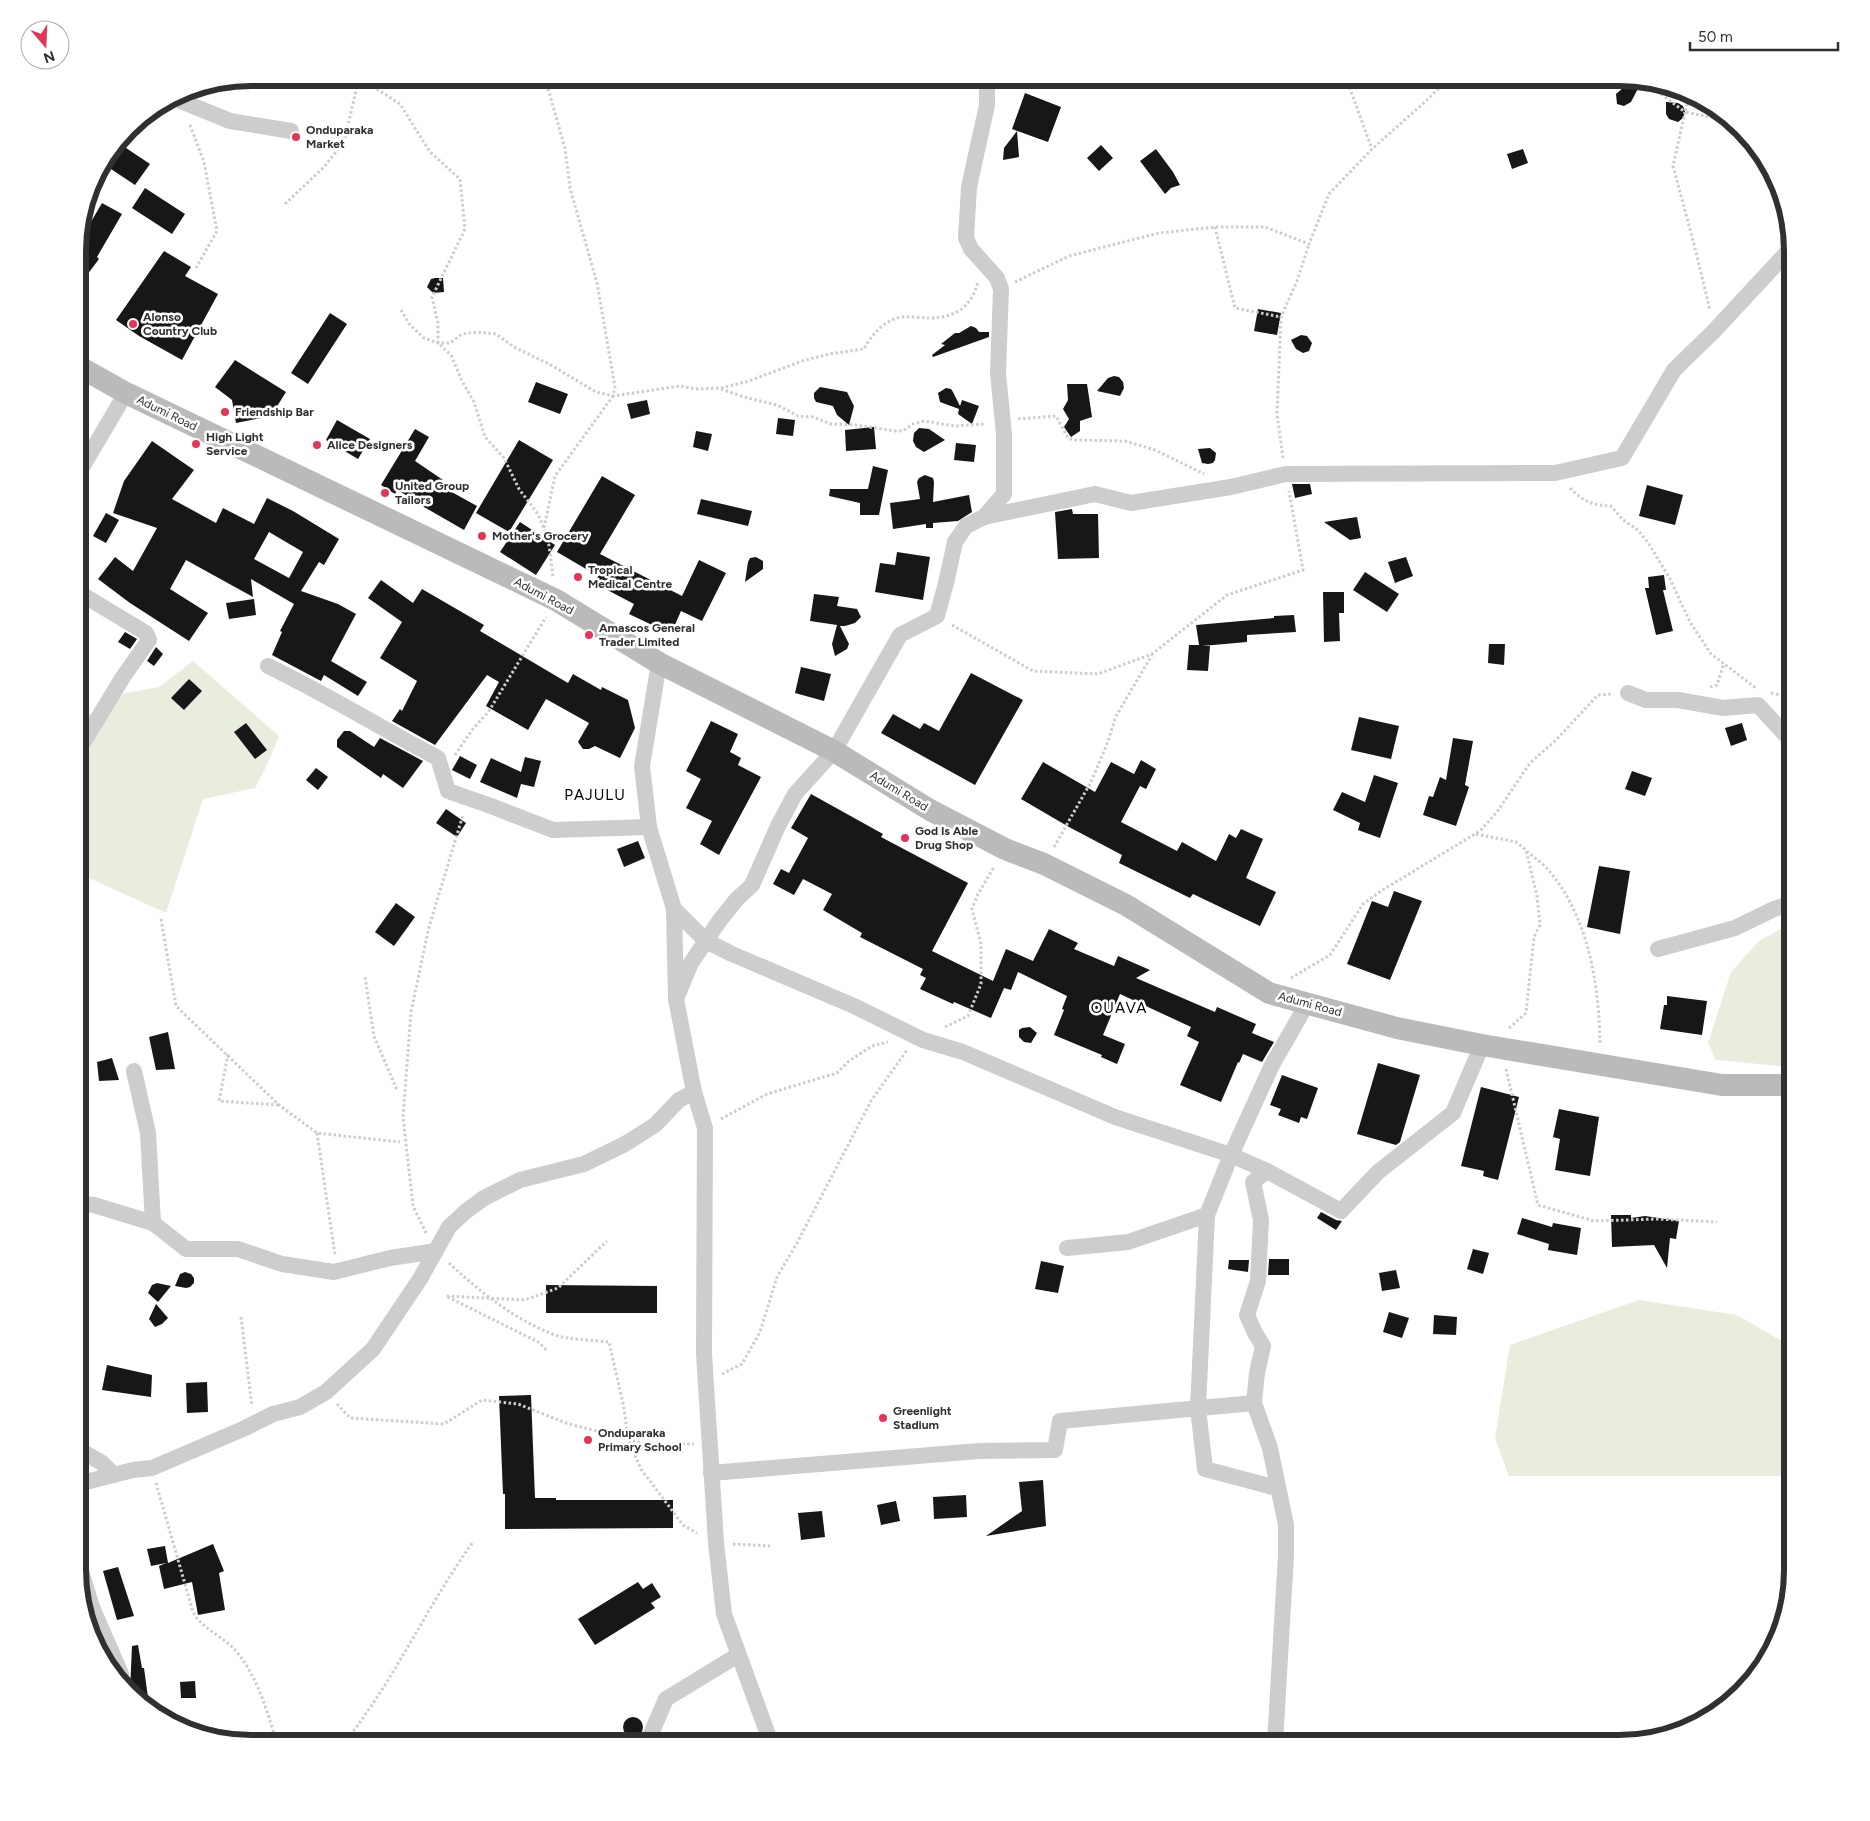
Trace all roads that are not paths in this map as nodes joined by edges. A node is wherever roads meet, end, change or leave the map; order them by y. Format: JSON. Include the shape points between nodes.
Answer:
{"nodes":[{"id":1,"x":988,"y":87,"type":"edge"},
{"id":2,"x":183,"y":101,"type":"edge"},
{"id":3,"x":291,"y":131,"type":"dead end"},
{"id":4,"x":1784,"y":256,"type":"edge"},
{"id":5,"x":87,"y":371,"type":"edge"},
{"id":6,"x":126,"y":393,"type":"junction"},
{"id":7,"x":87,"y":459,"type":"edge"},
{"id":8,"x":984,"y":517,"type":"junction"},
{"id":9,"x":87,"y":597,"type":"edge"},
{"id":10,"x":659,"y":663,"type":"junction"},
{"id":11,"x":268,"y":666,"type":"dead end"},
{"id":12,"x":1628,"y":693,"type":"road end"},
{"id":13,"x":1784,"y":733,"type":"edge"},
{"id":14,"x":87,"y":737,"type":"edge"},
{"id":15,"x":834,"y":751,"type":"junction"},
{"id":16,"x":649,"y":827,"type":"junction"},
{"id":17,"x":1784,"y":906,"type":"edge"},
{"id":18,"x":674,"y":909,"type":"junction"},
{"id":19,"x":706,"y":941,"type":"junction"},
{"id":20,"x":1658,"y":949,"type":"dead end"},
{"id":21,"x":676,"y":999,"type":"junction"},
{"id":22,"x":1308,"y":1002,"type":"junction"},
{"id":23,"x":1492,"y":1047,"type":"junction"},
{"id":24,"x":134,"y":1071,"type":"dead end"},
{"id":25,"x":1784,"y":1085,"type":"edge"},
{"id":26,"x":694,"y":1092,"type":"junction"},
{"id":27,"x":1230,"y":1155,"type":"junction"},
{"id":28,"x":1267,"y":1171,"type":"junction"},
{"id":29,"x":86,"y":1204,"type":"edge"},
{"id":30,"x":1207,"y":1215,"type":"junction"},
{"id":31,"x":153,"y":1223,"type":"junction"},
{"id":32,"x":1067,"y":1248,"type":"dead end"},
{"id":33,"x":436,"y":1251,"type":"junction"},
{"id":34,"x":1254,"y":1403,"type":"junction"},
{"id":35,"x":1198,"y":1408,"type":"junction"},
{"id":36,"x":86,"y":1454,"type":"edge"},
{"id":37,"x":711,"y":1473,"type":"junction"},
{"id":38,"x":114,"y":1475,"type":"junction"},
{"id":39,"x":86,"y":1482,"type":"edge"},
{"id":40,"x":1277,"y":1488,"type":"junction"},
{"id":41,"x":88,"y":1595,"type":"edge"},
{"id":42,"x":738,"y":1655,"type":"junction"},
{"id":43,"x":118,"y":1667,"type":"edge"},
{"id":44,"x":651,"y":1735,"type":"edge"},
{"id":45,"x":768,"y":1735,"type":"edge"},
{"id":46,"x":1276,"y":1735,"type":"edge"}],
"edges":[{"from":1,"to":8,"type":"street","via":[[987,105],[969,187],[966,238],[971,249],[997,278],[1001,289],[998,373],[1004,494]]},
{"from":2,"to":3,"type":"street","via":[[230,121]]},
{"from":4,"to":8,"type":"street","via":[[1674,370],[1622,458],[1555,473],[1286,474],[1232,487],[1132,503],[1095,494]]},
{"from":5,"to":6,"type":"main road","name":"Adumi Road"},
{"from":6,"to":7,"type":"street"},
{"from":6,"to":10,"type":"main road","name":"Adumi Road","via":[[556,600]]},
{"from":8,"to":15,"type":"street","via":[[966,526],[955,542],[937,616],[900,635]]},
{"from":9,"to":14,"type":"street","via":[[146,632],[149,640]]},
{"from":10,"to":15,"type":"main road","name":"Adumi Road"},
{"from":10,"to":16,"type":"street","via":[[642,766]]},
{"from":11,"to":16,"type":"street","via":[[438,758],[448,791],[554,830]]},
{"from":12,"to":13,"type":"street","via":[[1646,700],[1678,700],[1723,708],[1758,705]]},
{"from":15,"to":19,"type":"street","via":[[795,794],[752,885],[736,900]]},
{"from":15,"to":22,"type":"main road","name":"Adumi Road","via":[[930,810],[1126,905],[1269,993]]},
{"from":16,"to":18,"type":"street"},
{"from":17,"to":20,"type":"street","via":[[1734,928]]},
{"from":18,"to":19,"type":"street"},
{"from":18,"to":21,"type":"street"},
{"from":19,"to":21,"type":"street","via":[[691,963]]},
{"from":19,"to":27,"type":"street","via":[[923,1040],[962,1052],[1115,1117]]},
{"from":21,"to":26,"type":"street"},
{"from":22,"to":23,"type":"main road","name":"Adumi Road","via":[[1397,1028]]},
{"from":22,"to":27,"type":"street","via":[[1272,1065]]},
{"from":23,"to":25,"type":"main road","name":"Adumi Road","via":[[1722,1085]]},
{"from":23,"to":28,"type":"street","via":[[1453,1113],[1378,1172],[1341,1211]]},
{"from":24,"to":31,"type":"street","via":[[148,1133]]},
{"from":26,"to":33,"type":"street","via":[[679,1100],[655,1125],[625,1144],[584,1164],[520,1180],[484,1198],[449,1228]]},
{"from":26,"to":37,"type":"street","via":[[704,1128],[706,1166],[704,1353]]},
{"from":27,"to":28,"type":"street"},
{"from":27,"to":30,"type":"street"},
{"from":28,"to":34,"type":"street","via":[[1253,1182],[1261,1220],[1258,1281],[1247,1315],[1263,1346]]},
{"from":29,"to":31,"type":"street"},
{"from":30,"to":32,"type":"street","via":[[1128,1242]]},
{"from":30,"to":35,"type":"street"},
{"from":31,"to":33,"type":"street","via":[[186,1249],[238,1249],[282,1264],[334,1272]]},
{"from":33,"to":38,"type":"street","via":[[373,1349],[326,1392],[300,1407],[273,1414],[152,1468]]},
{"from":34,"to":35,"type":"street"},
{"from":34,"to":40,"type":"street","via":[[1270,1448]]},
{"from":35,"to":37,"type":"street","via":[[1060,1421],[1055,1450],[979,1451]]},
{"from":35,"to":40,"type":"street","via":[[1205,1469]]},
{"from":36,"to":38,"type":"street"},
{"from":37,"to":42,"type":"street","via":[[724,1614]]},
{"from":38,"to":39,"type":"street"},
{"from":40,"to":46,"type":"street","via":[[1286,1525],[1286,1555]]},
{"from":41,"to":43,"type":"street"},
{"from":42,"to":44,"type":"street","via":[[666,1699]]},
{"from":42,"to":45,"type":"street"}]}
